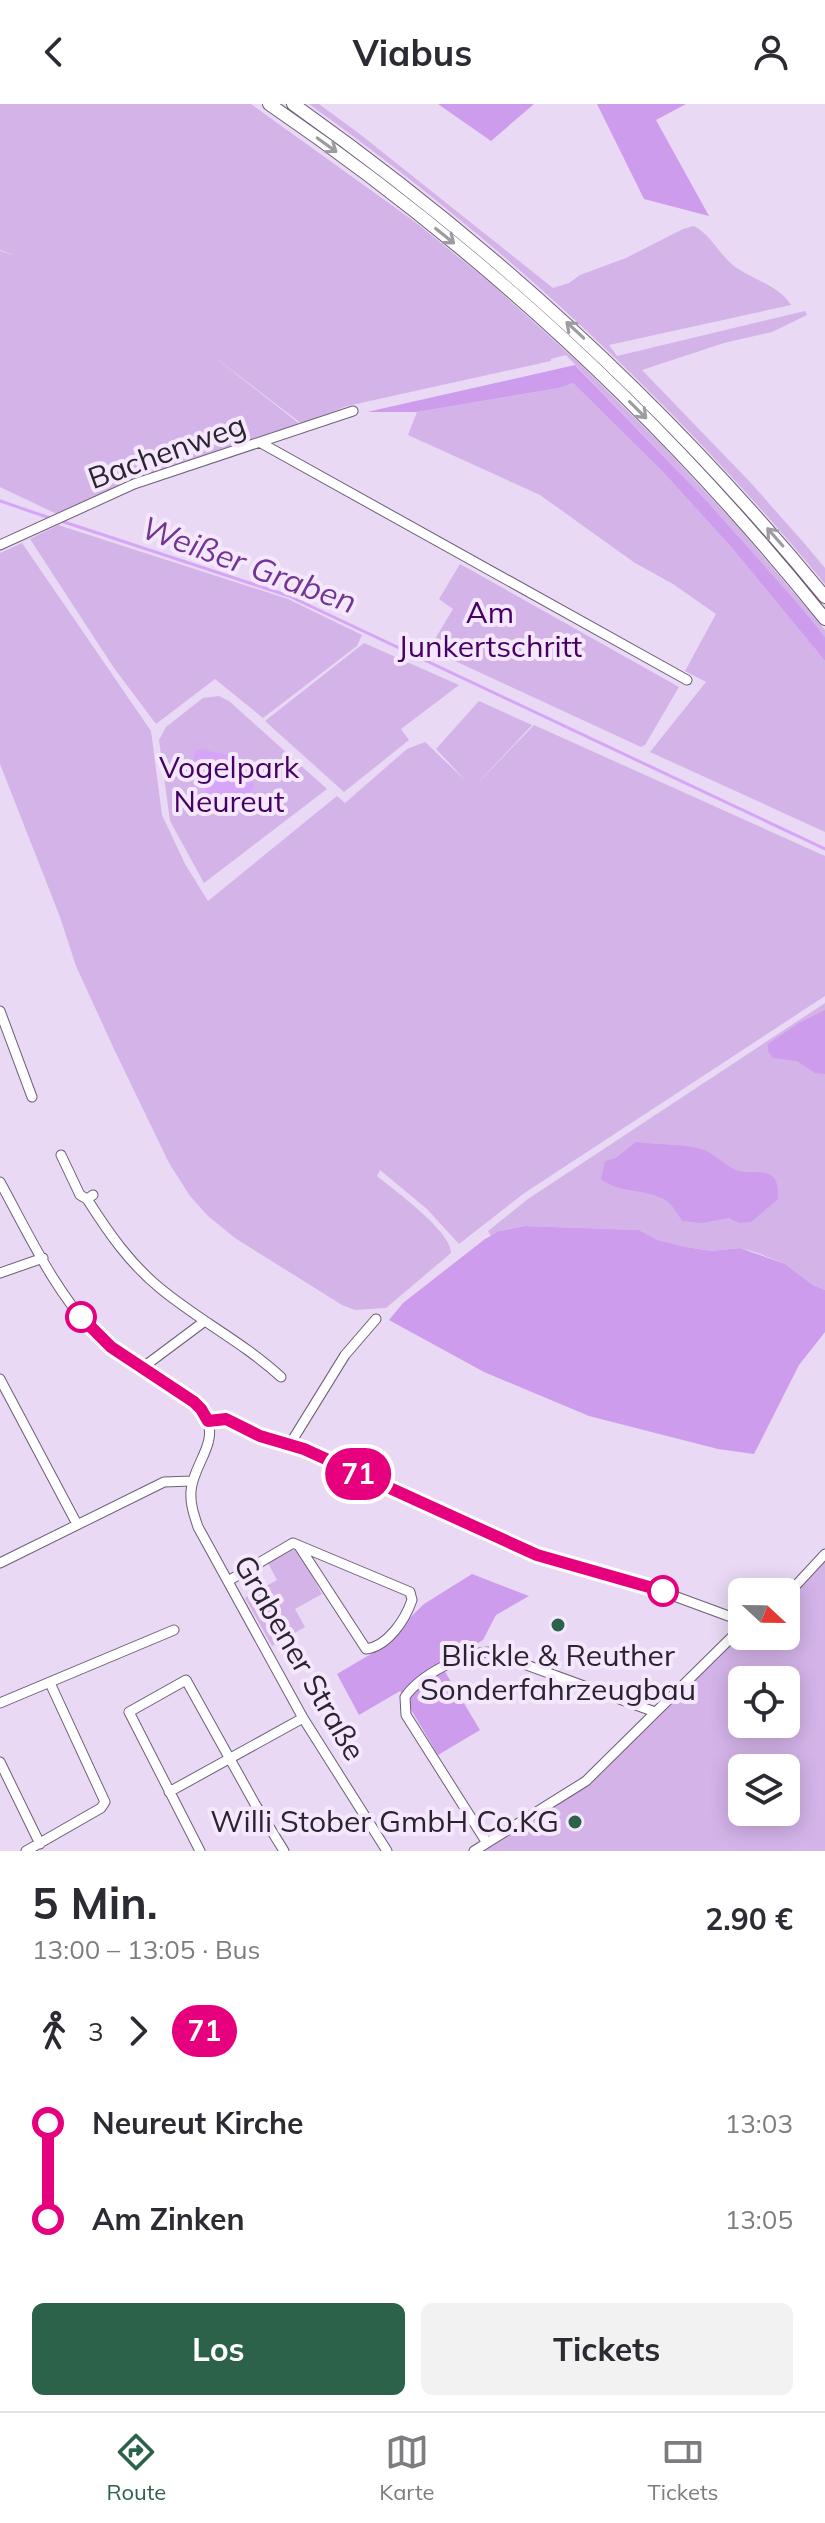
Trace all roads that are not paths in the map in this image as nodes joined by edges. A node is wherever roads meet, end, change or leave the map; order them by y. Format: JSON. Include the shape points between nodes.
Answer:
{"nodes":[{"id":1,"x":269,"y":104,"type":"edge"},
{"id":2,"x":293,"y":104,"type":"edge"},
{"id":3,"x":353,"y":411,"type":"dead end"},
{"id":4,"x":261,"y":443,"type":"junction"},
{"id":5,"x":0,"y":545,"type":"edge"},
{"id":6,"x":825,"y":597,"type":"edge"},
{"id":7,"x":825,"y":619,"type":"edge"},
{"id":8,"x":687,"y":680,"type":"dead end"},
{"id":9,"x":0,"y":1011,"type":"edge"},
{"id":10,"x":32,"y":1097,"type":"dead end"},
{"id":11,"x":61,"y":1155,"type":"dead end"},
{"id":12,"x":0,"y":1182,"type":"edge"},
{"id":13,"x":43,"y":1258,"type":"junction"},
{"id":14,"x":0,"y":1273,"type":"edge"},
{"id":15,"x":376,"y":1319,"type":"dead end"},
{"id":16,"x":205,"y":1321,"type":"junction"},
{"id":17,"x":142,"y":1368,"type":"junction"},
{"id":18,"x":281,"y":1377,"type":"dead end"},
{"id":19,"x":0,"y":1379,"type":"edge"},
{"id":20,"x":208,"y":1421,"type":"junction"},
{"id":21,"x":290,"y":1444,"type":"junction"},
{"id":22,"x":192,"y":1481,"type":"junction"},
{"id":23,"x":77,"y":1524,"type":"junction"},
{"id":24,"x":299,"y":1546,"type":"junction"},
{"id":25,"x":825,"y":1554,"type":"edge"},
{"id":26,"x":0,"y":1563,"type":"edge"},
{"id":27,"x":228,"y":1581,"type":"junction"},
{"id":28,"x":800,"y":1581,"type":"edge"},
{"id":29,"x":728,"y":1616,"type":"edge"},
{"id":30,"x":174,"y":1630,"type":"dead end"},
{"id":31,"x":728,"y":1641,"type":"edge"},
{"id":32,"x":50,"y":1683,"type":"junction"},
{"id":33,"x":0,"y":1703,"type":"edge"},
{"id":34,"x":655,"y":1712,"type":"junction"},
{"id":35,"x":303,"y":1718,"type":"junction"},
{"id":36,"x":229,"y":1759,"type":"junction"},
{"id":37,"x":0,"y":1762,"type":"edge"},
{"id":38,"x":169,"y":1792,"type":"junction"},
{"id":39,"x":487,"y":1843,"type":"junction"},
{"id":40,"x":40,"y":1844,"type":"junction"},
{"id":41,"x":26,"y":1851,"type":"edge"},
{"id":42,"x":200,"y":1851,"type":"edge"},
{"id":43,"x":284,"y":1851,"type":"edge"},
{"id":44,"x":387,"y":1851,"type":"edge"},
{"id":45,"x":474,"y":1851,"type":"edge"}],
"edges":[{"from":1,"to":7,"type":"highway","one_way":true,"via":[[423,218],[526,304],[705,479]]},
{"from":6,"to":2,"type":"highway","one_way":true,"via":[[723,478],[569,324],[444,217]]},
{"from":3,"to":4,"type":"street","name":"Bachenweg"},
{"from":4,"to":5,"type":"street","name":"Bachenweg","via":[[134,484]]},
{"from":4,"to":8,"type":"street"},
{"from":9,"to":10,"type":"street"},
{"from":11,"to":16,"type":"street","via":[[80,1195],[90,1197],[113,1239],[142,1272]]},
{"from":12,"to":13,"type":"street"},
{"from":13,"to":14,"type":"street"},
{"from":13,"to":17,"type":"street","via":[[95,1334]]},
{"from":15,"to":21,"type":"street","via":[[345,1355]]},
{"from":16,"to":17,"type":"street"},
{"from":16,"to":18,"type":"street"},
{"from":17,"to":20,"type":"street","via":[[194,1402]]},
{"from":19,"to":23,"type":"street"},
{"from":20,"to":21,"type":"street","via":[[226,1419]]},
{"from":20,"to":22,"type":"street","via":[[209,1443]]},
{"from":21,"to":29,"type":"street","via":[[537,1555]]},
{"from":22,"to":23,"type":"street","via":[[164,1482]]},
{"from":22,"to":27,"type":"street","name":"Grabener Straße","via":[[194,1517]]},
{"from":23,"to":26,"type":"street"},
{"from":24,"to":24,"type":"street","via":[[412,1594],[396,1629],[366,1649]]},
{"from":24,"to":27,"type":"street","via":[[293,1543]]},
{"from":25,"to":28,"type":"street"},
{"from":27,"to":35,"type":"street","name":"Grabener Straße"},
{"from":30,"to":32,"type":"street"},
{"from":31,"to":34,"type":"street"},
{"from":32,"to":33,"type":"street"},
{"from":32,"to":40,"type":"street","via":[[105,1802]]},
{"from":34,"to":39,"type":"street","via":[[586,1781]]},
{"from":34,"to":39,"type":"street","via":[[491,1652],[462,1657],[415,1685],[405,1697],[406,1715]]},
{"from":35,"to":36,"type":"street"},
{"from":35,"to":44,"type":"street","name":"Grabener Straße"},
{"from":36,"to":38,"type":"street"},
{"from":36,"to":38,"type":"street","via":[[186,1680],[129,1712]]},
{"from":36,"to":43,"type":"street"},
{"from":37,"to":40,"type":"street"},
{"from":38,"to":42,"type":"street"},
{"from":39,"to":45,"type":"street"},
{"from":40,"to":41,"type":"street"}]}
